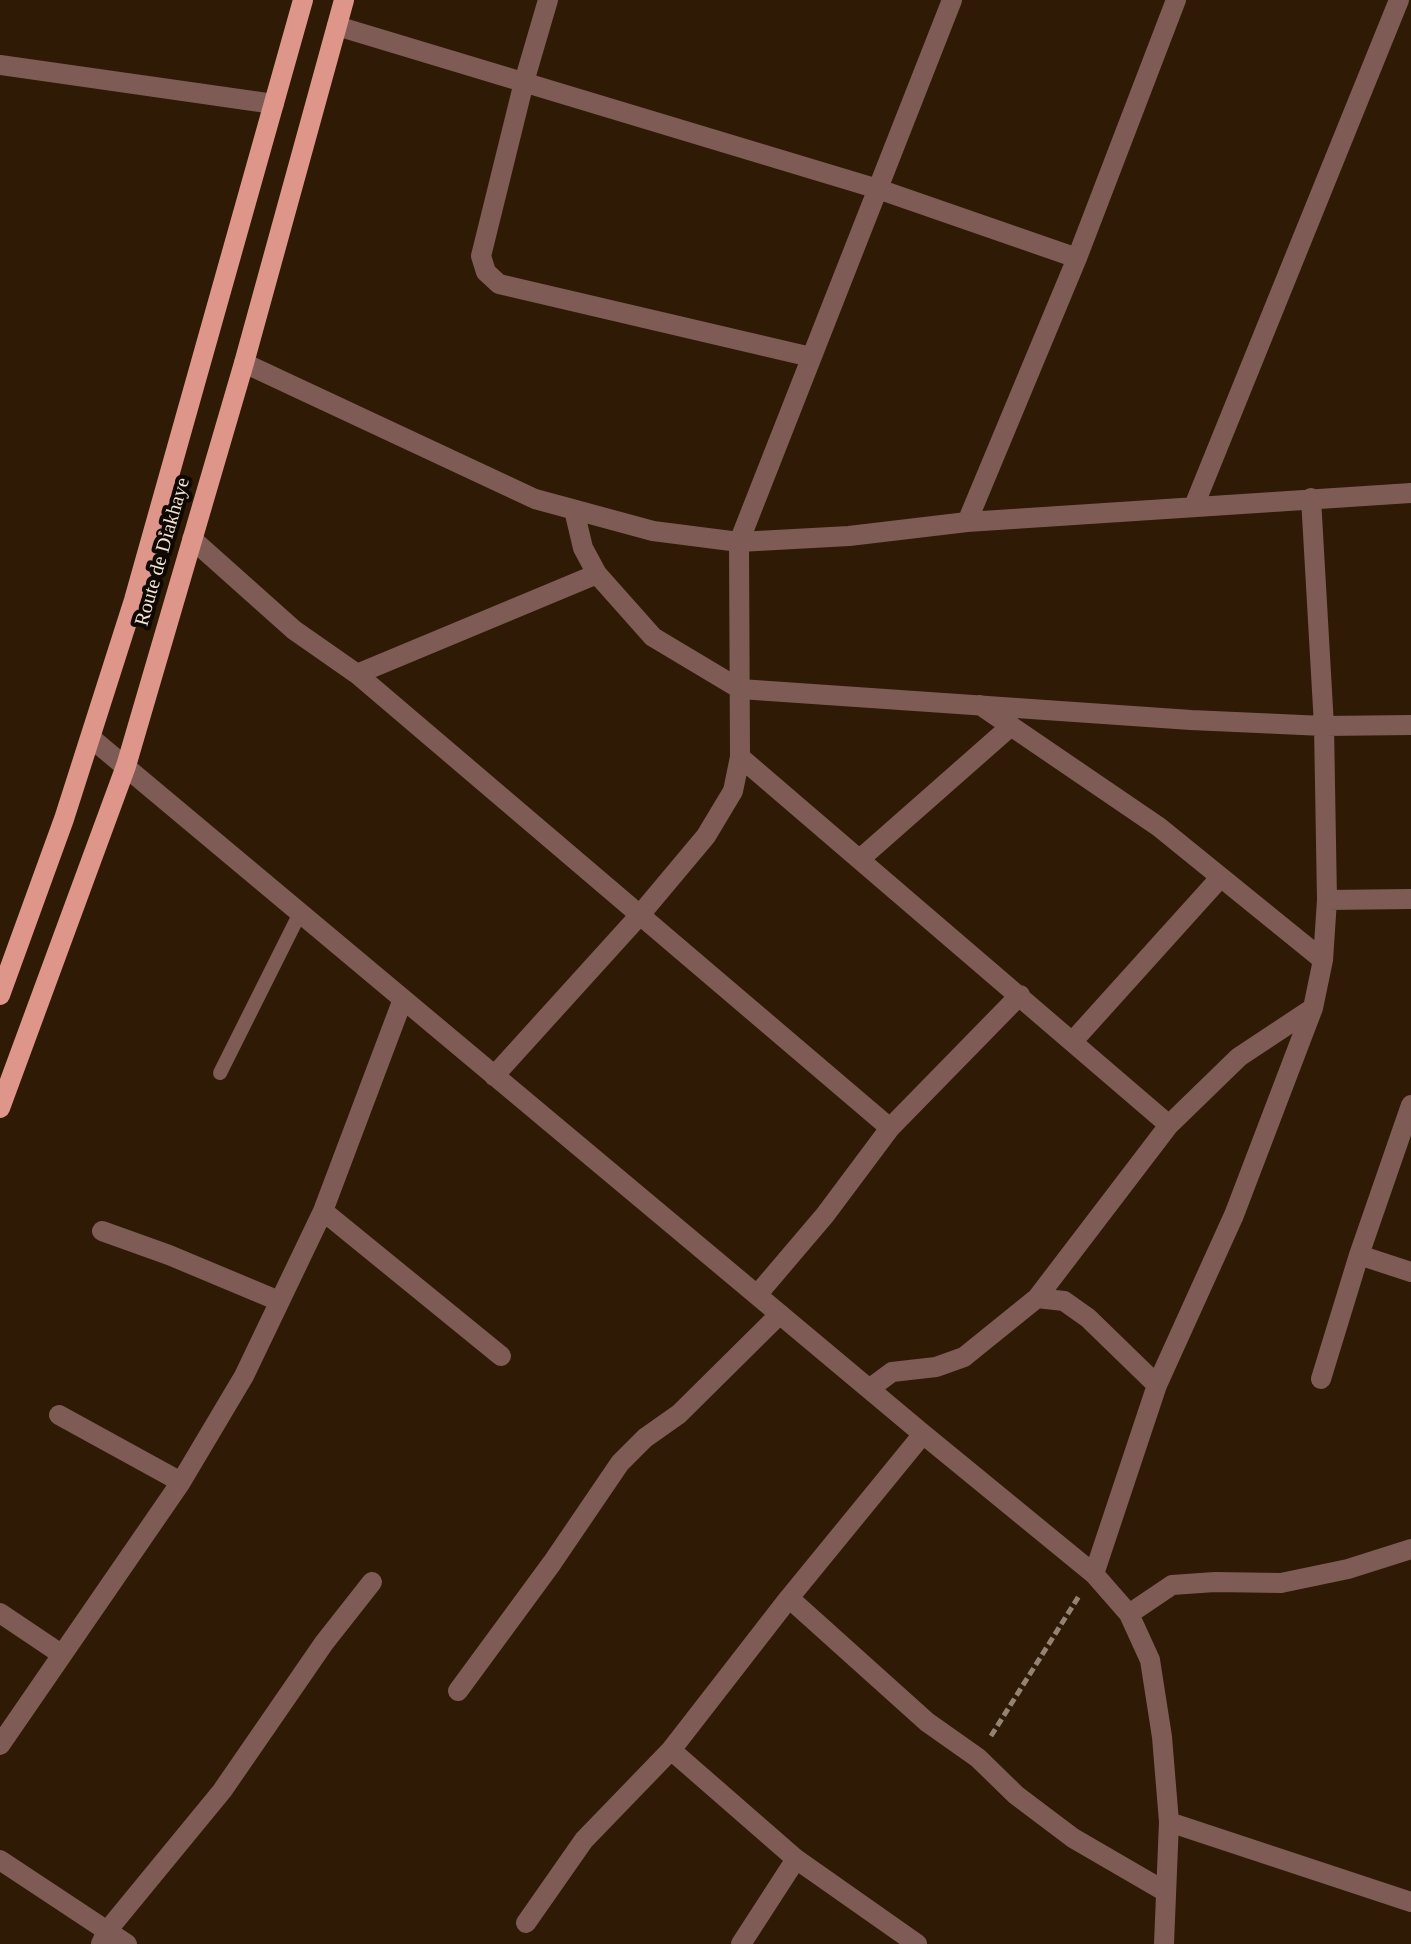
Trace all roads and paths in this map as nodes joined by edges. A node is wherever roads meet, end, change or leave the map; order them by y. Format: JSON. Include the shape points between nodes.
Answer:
{"nodes":[{"id":1,"x":303,"y":0,"type":"edge"},
{"id":2,"x":344,"y":0,"type":"edge"},
{"id":3,"x":548,"y":0,"type":"edge"},
{"id":4,"x":952,"y":0,"type":"edge"},
{"id":5,"x":1176,"y":0,"type":"edge"},
{"id":6,"x":1399,"y":0,"type":"edge"},
{"id":7,"x":337,"y":26,"type":"junction"},
{"id":8,"x":0,"y":65,"type":"edge"},
{"id":9,"x":524,"y":82,"type":"junction"},
{"id":10,"x":274,"y":104,"type":"junction"},
{"id":11,"x":878,"y":189,"type":"junction"},
{"id":12,"x":1077,"y":258,"type":"junction"},
{"id":13,"x":811,"y":357,"type":"junction"},
{"id":14,"x":244,"y":363,"type":"junction"},
{"id":15,"x":1410,"y":491,"type":"edge"},
{"id":16,"x":1311,"y":498,"type":"junction"},
{"id":17,"x":1194,"y":506,"type":"junction"},
{"id":18,"x":574,"y":510,"type":"junction"},
{"id":19,"x":967,"y":522,"type":"junction"},
{"id":20,"x":192,"y":539,"type":"junction"},
{"id":21,"x":739,"y":542,"type":"junction"},
{"id":22,"x":597,"y":574,"type":"junction"},
{"id":23,"x":357,"y":674,"type":"junction"},
{"id":24,"x":740,"y":689,"type":"junction"},
{"id":25,"x":980,"y":705,"type":"junction"},
{"id":26,"x":1411,"y":725,"type":"edge"},
{"id":27,"x":1011,"y":726,"type":"junction"},
{"id":28,"x":1324,"y":726,"type":"junction"},
{"id":29,"x":91,"y":738,"type":"junction"},
{"id":30,"x":740,"y":757,"type":"junction"},
{"id":31,"x":126,"y":766,"type":"junction"},
{"id":32,"x":860,"y":859,"type":"junction"},
{"id":33,"x":1220,"y":878,"type":"junction"},
{"id":34,"x":1411,"y":899,"type":"edge"},
{"id":35,"x":1327,"y":900,"type":"junction"},
{"id":36,"x":300,"y":913,"type":"junction"},
{"id":37,"x":639,"y":916,"type":"junction"},
{"id":38,"x":1323,"y":960,"type":"junction"},
{"id":39,"x":0,"y":995,"type":"edge"},
{"id":40,"x":1020,"y":995,"type":"junction"},
{"id":41,"x":403,"y":999,"type":"junction"},
{"id":42,"x":1313,"y":1008,"type":"junction"},
{"id":43,"x":1073,"y":1041,"type":"junction"},
{"id":44,"x":220,"y":1073,"type":"dead end"},
{"id":45,"x":494,"y":1076,"type":"junction"},
{"id":46,"x":1411,"y":1105,"type":"edge"},
{"id":47,"x":0,"y":1108,"type":"edge"},
{"id":48,"x":1169,"y":1125,"type":"junction"},
{"id":49,"x":890,"y":1128,"type":"junction"},
{"id":50,"x":323,"y":1211,"type":"junction"},
{"id":51,"x":102,"y":1231,"type":"dead end"},
{"id":52,"x":1359,"y":1255,"type":"junction"},
{"id":53,"x":1411,"y":1272,"type":"edge"},
{"id":54,"x":757,"y":1295,"type":"junction"},
{"id":55,"x":1037,"y":1298,"type":"junction"},
{"id":56,"x":279,"y":1301,"type":"junction"},
{"id":57,"x":780,"y":1314,"type":"junction"},
{"id":58,"x":501,"y":1356,"type":"dead end"},
{"id":59,"x":1321,"y":1379,"type":"dead end"},
{"id":60,"x":1157,"y":1385,"type":"junction"},
{"id":61,"x":869,"y":1389,"type":"junction"},
{"id":62,"x":59,"y":1415,"type":"dead end"},
{"id":63,"x":923,"y":1434,"type":"junction"},
{"id":64,"x":181,"y":1482,"type":"junction"},
{"id":65,"x":1411,"y":1549,"type":"edge"},
{"id":66,"x":1094,"y":1574,"type":"junction"},
{"id":67,"x":372,"y":1582,"type":"dead end"},
{"id":68,"x":789,"y":1598,"type":"junction"},
{"id":69,"x":0,"y":1613,"type":"edge"},
{"id":70,"x":1129,"y":1614,"type":"junction"},
{"id":71,"x":61,"y":1654,"type":"junction"},
{"id":72,"x":458,"y":1691,"type":"dead end"},
{"id":73,"x":0,"y":1745,"type":"edge"},
{"id":74,"x":671,"y":1750,"type":"junction"},
{"id":75,"x":978,"y":1758,"type":"junction"},
{"id":76,"x":1169,"y":1822,"type":"junction"},
{"id":77,"x":796,"y":1859,"type":"junction"},
{"id":78,"x":0,"y":1860,"type":"edge"},
{"id":79,"x":1166,"y":1892,"type":"junction"},
{"id":80,"x":1411,"y":1902,"type":"edge"},
{"id":81,"x":526,"y":1923,"type":"dead end"},
{"id":82,"x":104,"y":1937,"type":"edge"},
{"id":83,"x":127,"y":1944,"type":"edge"},
{"id":84,"x":741,"y":1944,"type":"edge"},
{"id":85,"x":917,"y":1944,"type":"edge"},
{"id":86,"x":1164,"y":1944,"type":"edge"}],
"edges":[{"from":1,"to":10,"type":"main road","name":"Route de Diakhaye"},
{"from":2,"to":7,"type":"main road","name":"Route de Diakhaye"},
{"from":3,"to":9,"type":"street"},
{"from":4,"to":11,"type":"street"},
{"from":5,"to":12,"type":"street"},
{"from":6,"to":17,"type":"street"},
{"from":7,"to":9,"type":"street"},
{"from":7,"to":14,"type":"main road","name":"Route de Diakhaye"},
{"from":8,"to":10,"type":"street"},
{"from":9,"to":11,"type":"street"},
{"from":9,"to":13,"type":"street","via":[[481,256],[486,272],[499,284]]},
{"from":10,"to":29,"type":"main road","name":"Route de Diakhaye"},
{"from":11,"to":12,"type":"street"},
{"from":11,"to":13,"type":"street"},
{"from":12,"to":19,"type":"street"},
{"from":13,"to":21,"type":"street"},
{"from":14,"to":18,"type":"street","via":[[535,499]]},
{"from":14,"to":20,"type":"main road","name":"Route de Diakhaye"},
{"from":15,"to":16,"type":"street"},
{"from":16,"to":17,"type":"street"},
{"from":16,"to":28,"type":"street"},
{"from":17,"to":19,"type":"street"},
{"from":18,"to":21,"type":"street","via":[[653,531]]},
{"from":18,"to":22,"type":"street","via":[[583,548]]},
{"from":19,"to":21,"type":"street"},
{"from":20,"to":23,"type":"street","via":[[294,630]]},
{"from":20,"to":31,"type":"main road","name":"Route de Diakhaye"},
{"from":21,"to":24,"type":"street"},
{"from":22,"to":23,"type":"street"},
{"from":22,"to":24,"type":"street","via":[[653,637]]},
{"from":23,"to":37,"type":"street"},
{"from":24,"to":25,"type":"street"},
{"from":24,"to":30,"type":"street"},
{"from":25,"to":27,"type":"street"},
{"from":25,"to":28,"type":"street"},
{"from":26,"to":28,"type":"street"},
{"from":27,"to":32,"type":"street"},
{"from":27,"to":33,"type":"street","via":[[1159,827]]},
{"from":28,"to":35,"type":"street"},
{"from":29,"to":31,"type":"street"},
{"from":29,"to":39,"type":"main road","name":"Route de Diakhaye"},
{"from":30,"to":32,"type":"street"},
{"from":30,"to":37,"type":"street","via":[[733,791],[706,836]]},
{"from":31,"to":36,"type":"street"},
{"from":31,"to":47,"type":"main road","name":"Route de Diakhaye"},
{"from":32,"to":40,"type":"street"},
{"from":33,"to":38,"type":"street"},
{"from":33,"to":43,"type":"street"},
{"from":34,"to":35,"type":"street"},
{"from":35,"to":38,"type":"street"},
{"from":36,"to":41,"type":"street"},
{"from":36,"to":44,"type":"lane"},
{"from":37,"to":45,"type":"street"},
{"from":37,"to":49,"type":"street"},
{"from":38,"to":42,"type":"street"},
{"from":40,"to":43,"type":"street"},
{"from":40,"to":49,"type":"street"},
{"from":41,"to":45,"type":"street"},
{"from":41,"to":50,"type":"street"},
{"from":42,"to":48,"type":"street","via":[[1239,1057]]},
{"from":42,"to":60,"type":"street","via":[[1234,1215]]},
{"from":43,"to":48,"type":"street"},
{"from":45,"to":54,"type":"street"},
{"from":46,"to":52,"type":"street"},
{"from":48,"to":55,"type":"street"},
{"from":49,"to":54,"type":"street"},
{"from":50,"to":56,"type":"street"},
{"from":50,"to":58,"type":"street"},
{"from":51,"to":56,"type":"street"},
{"from":52,"to":53,"type":"street"},
{"from":52,"to":59,"type":"street"},
{"from":54,"to":57,"type":"street"},
{"from":55,"to":60,"type":"street","via":[[1064,1301],[1088,1318]]},
{"from":55,"to":61,"type":"street","via":[[964,1357],[936,1367],[892,1372]]},
{"from":56,"to":64,"type":"street","via":[[244,1376]]},
{"from":57,"to":61,"type":"street"},
{"from":57,"to":72,"type":"street","via":[[679,1414],[620,1463]]},
{"from":60,"to":66,"type":"street"},
{"from":61,"to":63,"type":"street"},
{"from":62,"to":64,"type":"street"},
{"from":63,"to":66,"type":"street"},
{"from":63,"to":68,"type":"street"},
{"from":64,"to":71,"type":"street"},
{"from":65,"to":70,"type":"street","via":[[1281,1583],[1172,1585]]},
{"from":66,"to":70,"type":"street"},
{"from":66,"to":75,"type":"path"},
{"from":67,"to":82,"type":"street","via":[[222,1791]]},
{"from":68,"to":74,"type":"street"},
{"from":68,"to":75,"type":"street","via":[[927,1722]]},
{"from":69,"to":71,"type":"street"},
{"from":70,"to":76,"type":"street","via":[[1150,1660]]},
{"from":71,"to":73,"type":"street"},
{"from":74,"to":77,"type":"street"},
{"from":74,"to":81,"type":"street","via":[[584,1840]]},
{"from":75,"to":79,"type":"street","via":[[1073,1838]]},
{"from":76,"to":79,"type":"street"},
{"from":76,"to":80,"type":"street"},
{"from":77,"to":84,"type":"street"},
{"from":77,"to":85,"type":"street"},
{"from":78,"to":82,"type":"street"},
{"from":79,"to":86,"type":"street"},
{"from":82,"to":83,"type":"street"}]}
